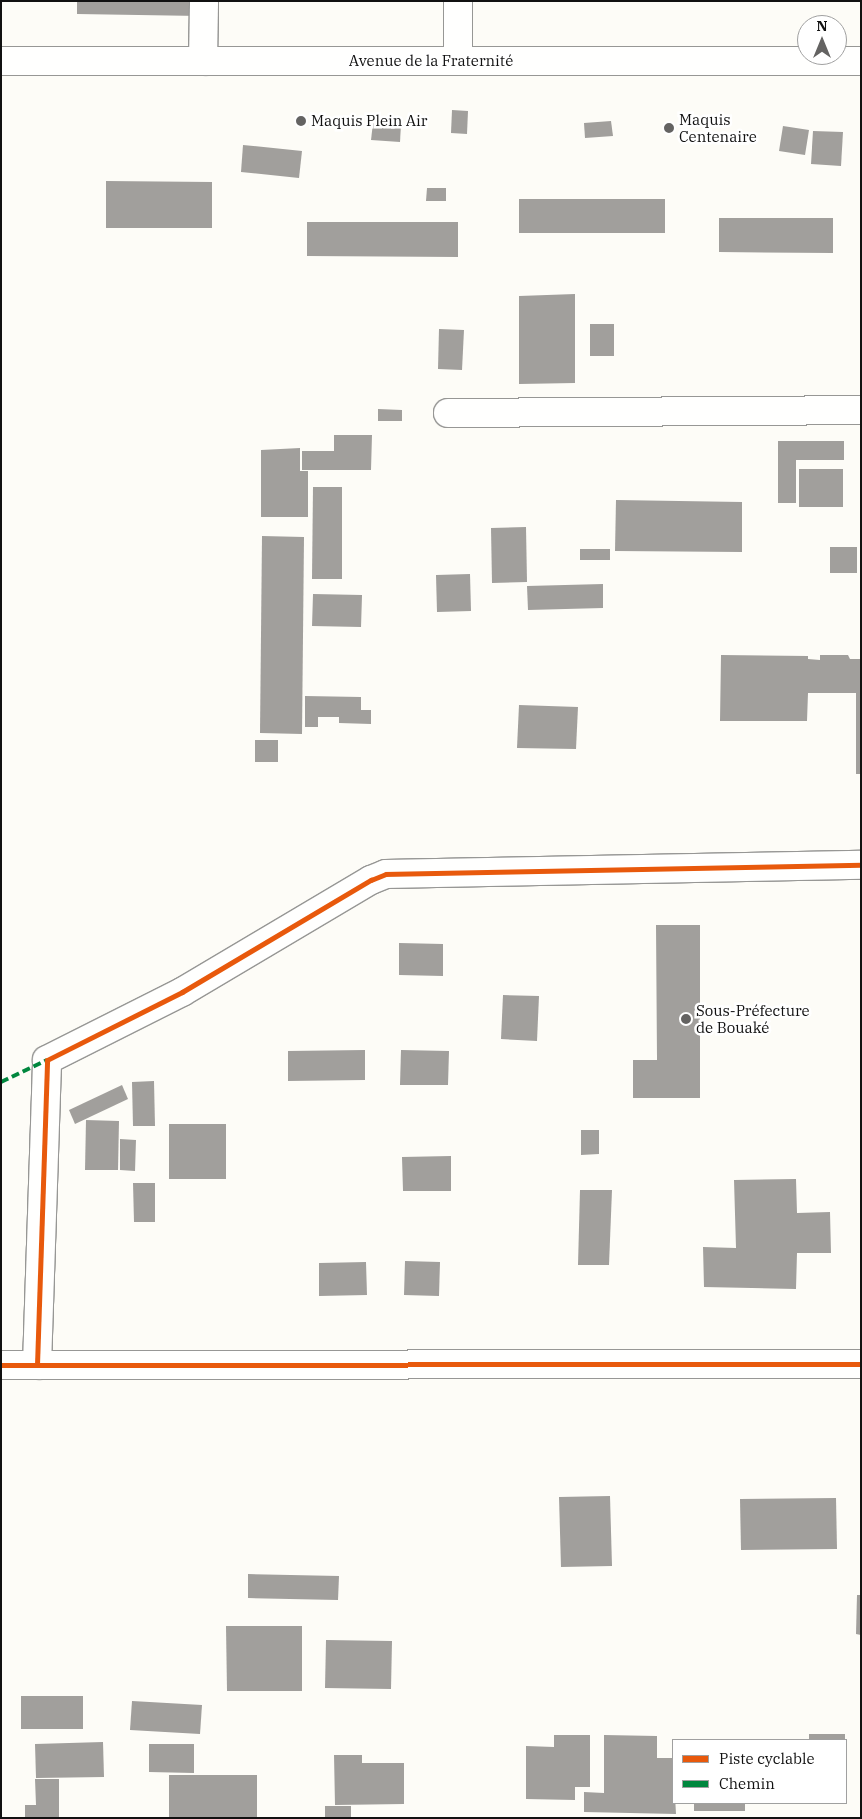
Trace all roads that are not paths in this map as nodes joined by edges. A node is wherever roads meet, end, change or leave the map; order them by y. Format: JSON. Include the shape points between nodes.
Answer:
{"nodes":[{"id":1,"x":204,"y":1,"type":"edge"},
{"id":2,"x":458,"y":1,"type":"edge"},
{"id":3,"x":1,"y":61,"type":"edge"},
{"id":4,"x":203,"y":61,"type":"junction"},
{"id":5,"x":458,"y":61,"type":"junction"},
{"id":6,"x":861,"y":61,"type":"edge"},
{"id":7,"x":861,"y":410,"type":"edge"},
{"id":8,"x":448,"y":413,"type":"dead end"},
{"id":9,"x":861,"y":864,"type":"edge"},
{"id":10,"x":1,"y":1364,"type":"edge"},
{"id":11,"x":37,"y":1364,"type":"junction"},
{"id":12,"x":861,"y":1364,"type":"edge"}],
"edges":[{"from":1,"to":4,"type":"street"},
{"from":2,"to":5,"type":"street"},
{"from":3,"to":4,"type":"street","name":"Avenue de la Fraternité"},
{"from":4,"to":5,"type":"street","name":"Avenue de la Fraternité"},
{"from":5,"to":6,"type":"street","name":"Avenue de la Fraternité"},
{"from":7,"to":8,"type":"street"},
{"from":9,"to":11,"type":"street","via":[[386,874],[182,992],[47,1060]]},
{"from":10,"to":11,"type":"street"},
{"from":11,"to":12,"type":"street"}]}
